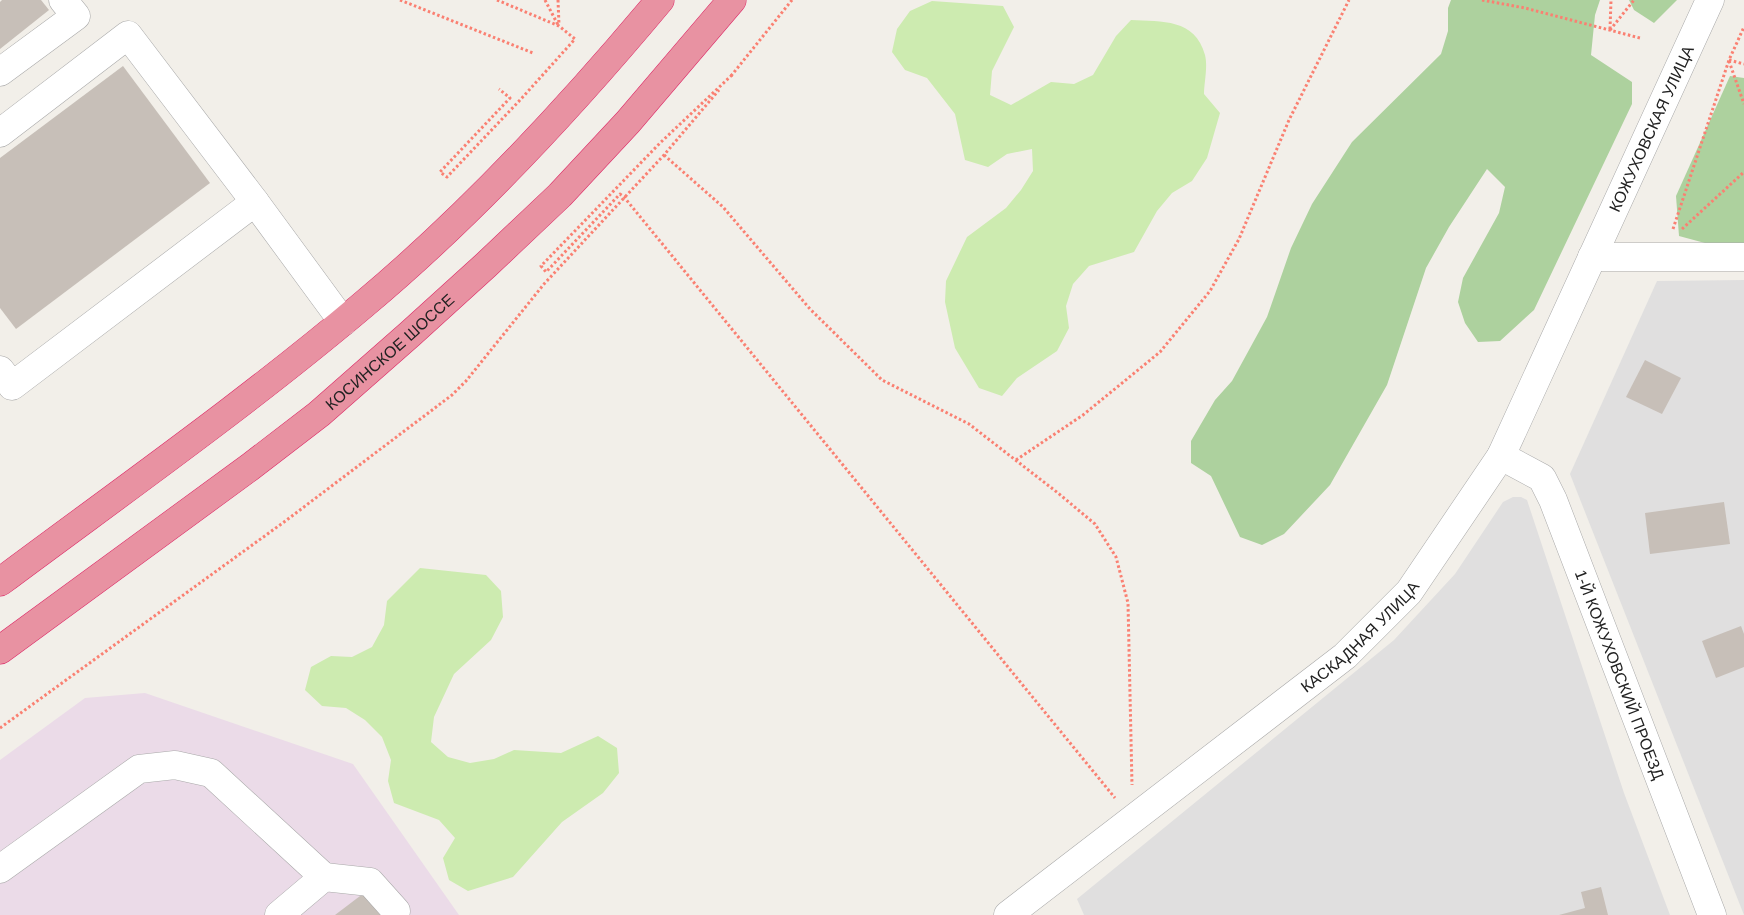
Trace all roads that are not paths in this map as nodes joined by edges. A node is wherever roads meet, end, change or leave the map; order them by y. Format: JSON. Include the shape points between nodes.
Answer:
{"nodes":[{"id":1,"x":63,"y":0,"type":"edge"},
{"id":2,"x":660,"y":0,"type":"edge"},
{"id":3,"x":732,"y":0,"type":"edge"},
{"id":4,"x":1710,"y":0,"type":"edge"},
{"id":5,"x":0,"y":72,"type":"edge"},
{"id":6,"x":0,"y":133,"type":"edge"},
{"id":7,"x":255,"y":202,"type":"junction"},
{"id":8,"x":1744,"y":256,"type":"edge"},
{"id":9,"x":1592,"y":258,"type":"junction"},
{"id":10,"x":343,"y":322,"type":"junction"},
{"id":11,"x":0,"y":370,"type":"edge"},
{"id":12,"x":1501,"y":456,"type":"junction"},
{"id":13,"x":0,"y":582,"type":"edge"},
{"id":14,"x":0,"y":650,"type":"edge"},
{"id":15,"x":0,"y":869,"type":"edge"},
{"id":16,"x":324,"y":877,"type":"junction"},
{"id":17,"x":1034,"y":907,"type":"edge"},
{"id":18,"x":396,"y":911,"type":"dead end"},
{"id":19,"x":279,"y":915,"type":"edge"},
{"id":20,"x":1008,"y":915,"type":"edge"},
{"id":21,"x":1712,"y":915,"type":"edge"}],
"edges":[{"from":1,"to":5,"type":"street","via":[[76,16]]},
{"from":2,"to":10,"type":"highway","via":[[595,77],[508,169],[428,247]]},
{"from":3,"to":14,"type":"highway","name":"КОСИНСКОЕ ШОССЕ","via":[[634,115],[560,194],[410,334],[319,414]]},
{"from":4,"to":9,"type":"street","name":"КОЖУХОВСКАЯ УЛИЦА"},
{"from":6,"to":7,"type":"street","via":[[128,35]]},
{"from":7,"to":10,"type":"street"},
{"from":7,"to":11,"type":"street","via":[[12,386]]},
{"from":8,"to":9,"type":"street"},
{"from":9,"to":12,"type":"street","name":"КАСКАДНАЯ УЛИЦА"},
{"from":10,"to":13,"type":"highway"},
{"from":12,"to":17,"type":"street","name":"КАСКАДНАЯ УЛИЦА","via":[[1410,592],[1352,650],[1126,811]]},
{"from":12,"to":21,"type":"street","name":"1-Й КОЖУХОВСКИЙ ПРОЕЗД","via":[[1542,478],[1553,500]]},
{"from":15,"to":16,"type":"street","via":[[139,769],[176,765],[211,773]]},
{"from":16,"to":18,"type":"street","via":[[370,882]]},
{"from":16,"to":19,"type":"street"},
{"from":17,"to":20,"type":"street","name":"КАСКАДНАЯ УЛИЦА"}]}
